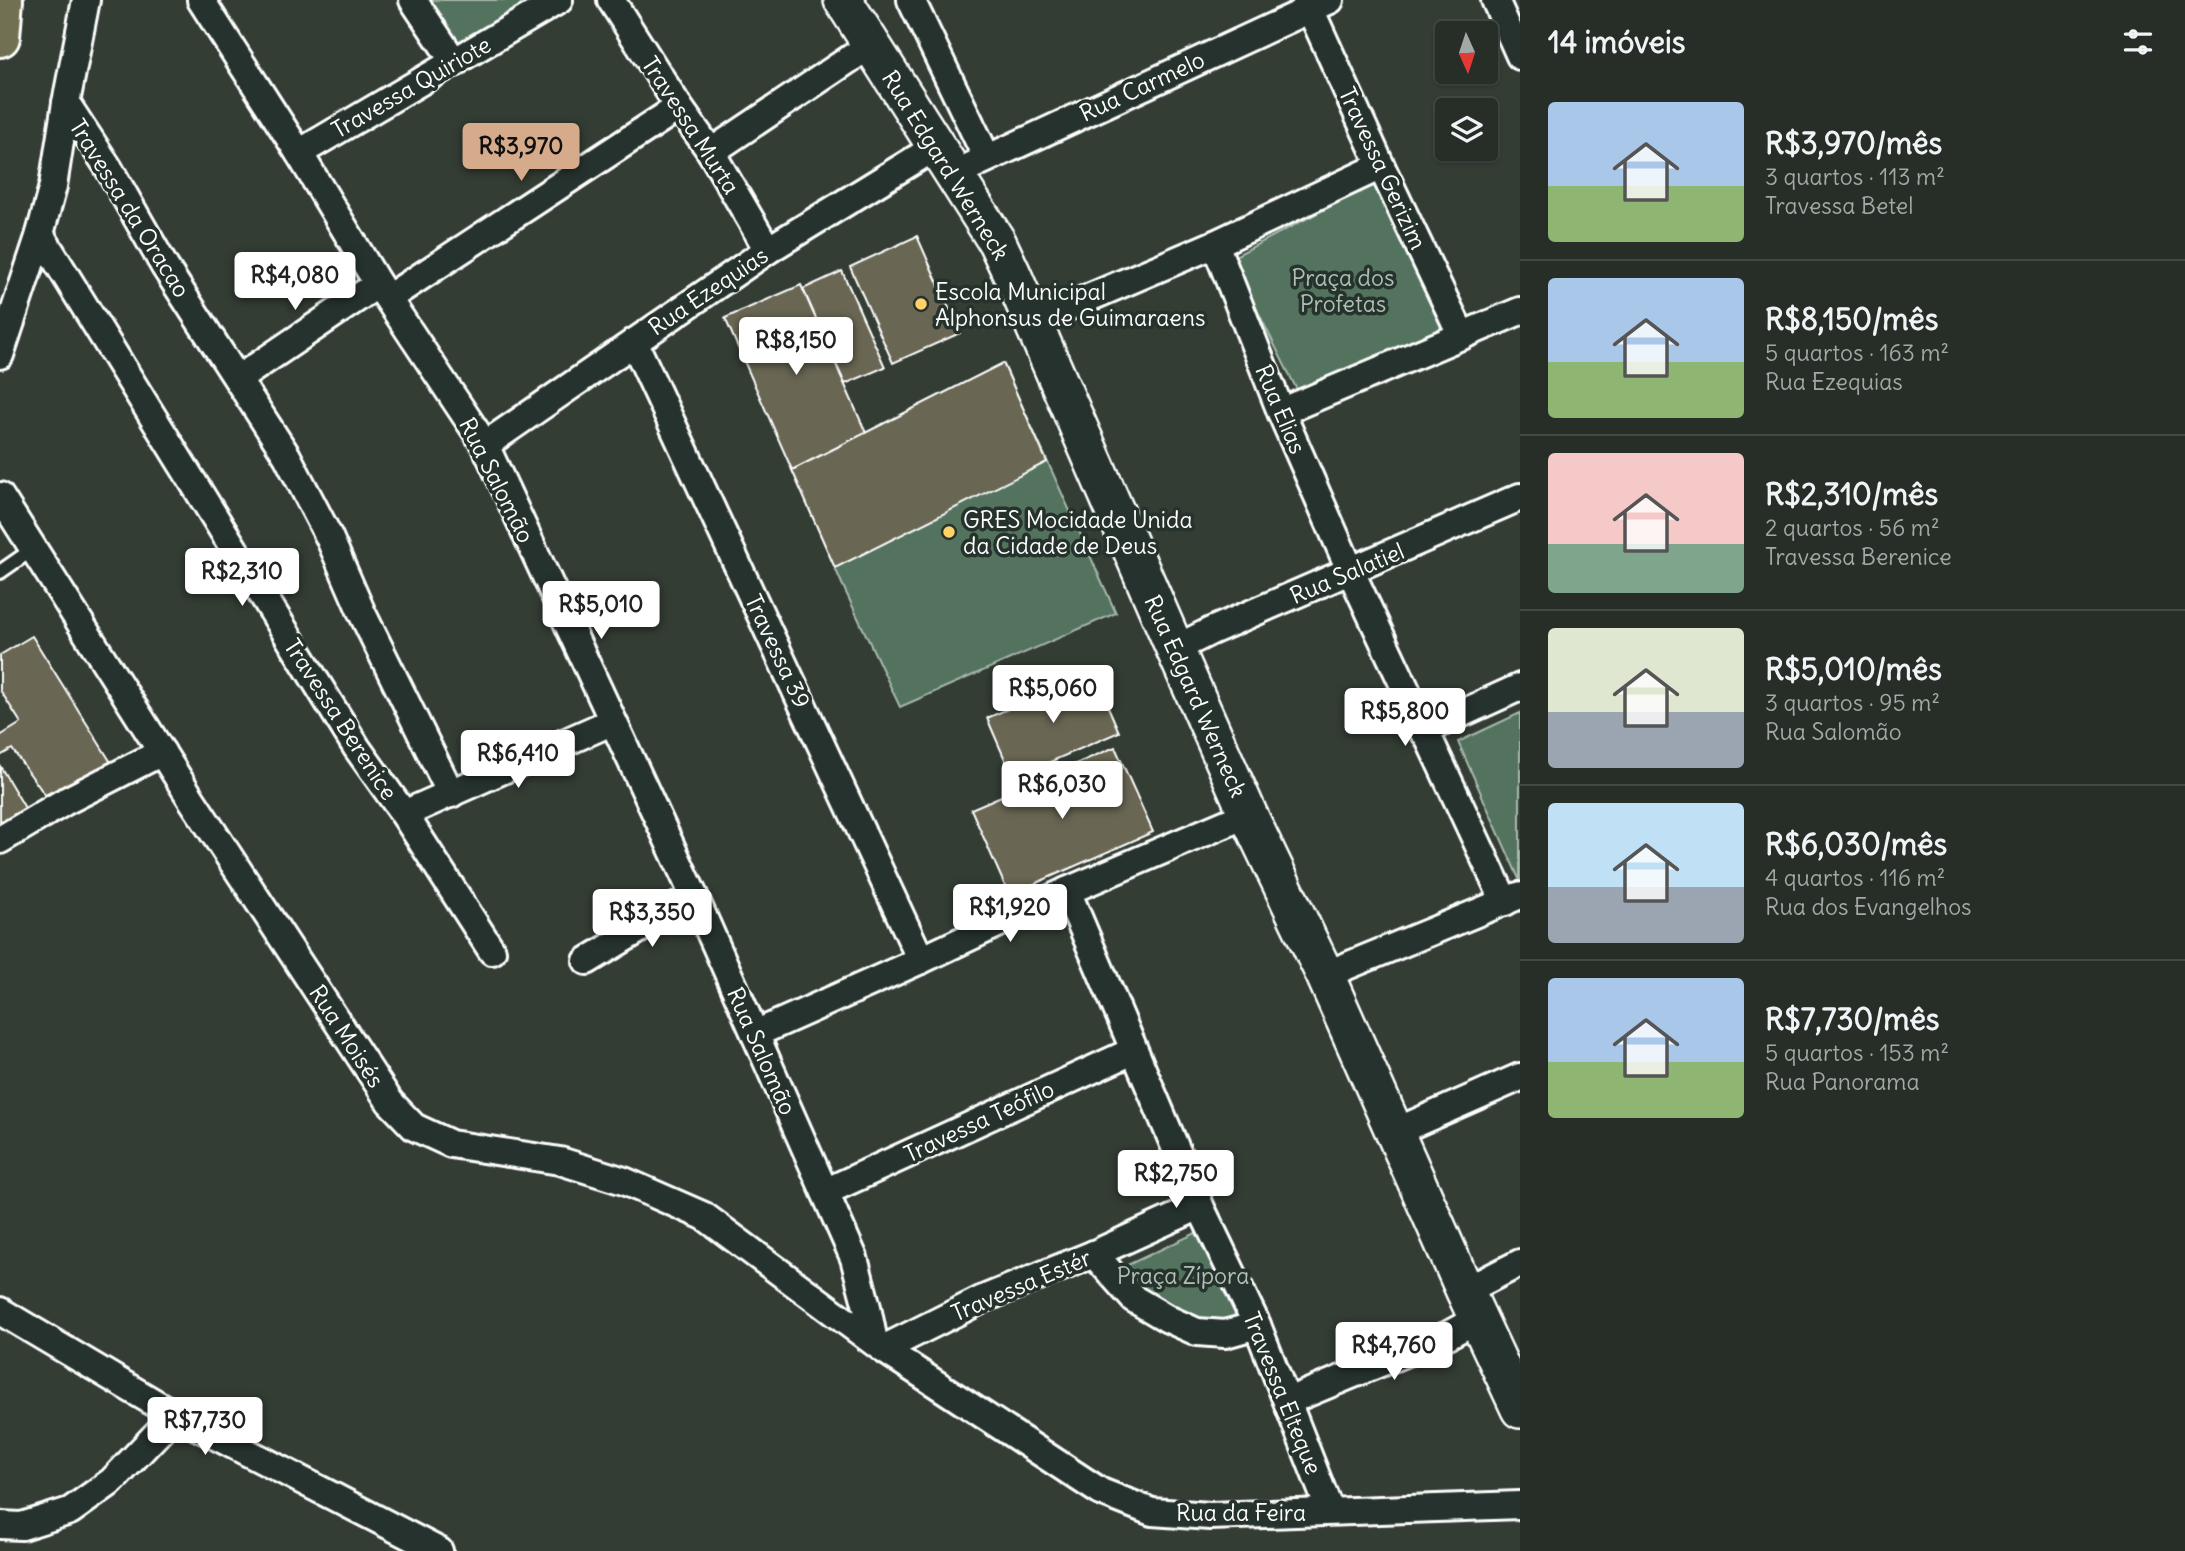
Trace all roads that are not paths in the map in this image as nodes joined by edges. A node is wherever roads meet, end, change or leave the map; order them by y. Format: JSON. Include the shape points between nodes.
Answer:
{"nodes":[{"id":1,"x":3,"y":0,"type":"edge"},
{"id":2,"x":86,"y":0,"type":"edge"},
{"id":3,"x":201,"y":0,"type":"edge"},
{"id":4,"x":413,"y":0,"type":"edge"},
{"id":5,"x":559,"y":0,"type":"edge"},
{"id":6,"x":611,"y":0,"type":"edge"},
{"id":7,"x":843,"y":0,"type":"edge"},
{"id":8,"x":911,"y":0,"type":"edge"},
{"id":9,"x":1495,"y":0,"type":"edge"},
{"id":10,"x":1315,"y":3,"type":"edge"},
{"id":11,"x":0,"y":37,"type":"edge"},
{"id":12,"x":872,"y":44,"type":"junction"},
{"id":13,"x":1520,"y":57,"type":"edge"},
{"id":14,"x":455,"y":63,"type":"junction"},
{"id":15,"x":66,"y":103,"type":"junction"},
{"id":16,"x":679,"y":107,"type":"junction"},
{"id":17,"x":711,"y":152,"type":"junction"},
{"id":18,"x":299,"y":153,"type":"junction"},
{"id":19,"x":987,"y":158,"type":"junction"},
{"id":20,"x":945,"y":160,"type":"junction"},
{"id":21,"x":1381,"y":166,"type":"junction"},
{"id":22,"x":40,"y":234,"type":"junction"},
{"id":23,"x":1215,"y":244,"type":"junction"},
{"id":24,"x":768,"y":250,"type":"junction"},
{"id":25,"x":383,"y":291,"type":"junction"},
{"id":26,"x":1520,"y":311,"type":"edge"},
{"id":27,"x":1032,"y":322,"type":"junction"},
{"id":28,"x":1462,"y":336,"type":"junction"},
{"id":29,"x":634,"y":342,"type":"junction"},
{"id":30,"x":0,"y":355,"type":"edge"},
{"id":31,"x":239,"y":379,"type":"junction"},
{"id":32,"x":1281,"y":412,"type":"junction"},
{"id":33,"x":485,"y":445,"type":"junction"},
{"id":34,"x":0,"y":496,"type":"edge"},
{"id":35,"x":1520,"y":497,"type":"edge"},
{"id":36,"x":33,"y":549,"type":"junction"},
{"id":37,"x":0,"y":572,"type":"edge"},
{"id":38,"x":1351,"y":572,"type":"junction"},
{"id":39,"x":1175,"y":649,"type":"junction"},
{"id":40,"x":1520,"y":687,"type":"edge"},
{"id":41,"x":611,"y":722,"type":"junction"},
{"id":42,"x":1423,"y":731,"type":"junction"},
{"id":43,"x":162,"y":752,"type":"junction"},
{"id":44,"x":451,"y":794,"type":"junction"},
{"id":45,"x":404,"y":814,"type":"junction"},
{"id":46,"x":1248,"y":814,"type":"junction"},
{"id":47,"x":0,"y":840,"type":"edge"},
{"id":48,"x":1067,"y":891,"type":"junction"},
{"id":49,"x":694,"y":897,"type":"junction"},
{"id":50,"x":1512,"y":899,"type":"edge"},
{"id":51,"x":492,"y":951,"type":"dead end"},
{"id":52,"x":921,"y":960,"type":"junction"},
{"id":53,"x":587,"y":961,"type":"dead end"},
{"id":54,"x":1325,"y":975,"type":"junction"},
{"id":55,"x":755,"y":1034,"type":"junction"},
{"id":56,"x":1133,"y":1051,"type":"junction"},
{"id":57,"x":1520,"y":1077,"type":"edge"},
{"id":58,"x":1395,"y":1132,"type":"junction"},
{"id":59,"x":825,"y":1192,"type":"junction"},
{"id":60,"x":1200,"y":1206,"type":"junction"},
{"id":61,"x":1094,"y":1254,"type":"junction"},
{"id":62,"x":1520,"y":1263,"type":"edge"},
{"id":63,"x":1472,"y":1304,"type":"junction"},
{"id":64,"x":0,"y":1311,"type":"edge"},
{"id":65,"x":1257,"y":1325,"type":"junction"},
{"id":66,"x":878,"y":1346,"type":"junction"},
{"id":67,"x":1288,"y":1401,"type":"junction"},
{"id":68,"x":1520,"y":1409,"type":"edge"},
{"id":69,"x":175,"y":1415,"type":"junction"},
{"id":70,"x":1520,"y":1505,"type":"edge"},
{"id":71,"x":1330,"y":1511,"type":"junction"},
{"id":72,"x":0,"y":1525,"type":"edge"},
{"id":73,"x":439,"y":1551,"type":"edge"}],
"edges":[{"from":1,"to":11,"type":"highway"},
{"from":2,"to":15,"type":"street"},
{"from":3,"to":18,"type":"street","name":"Rua Salomão"},
{"from":4,"to":14,"type":"street"},
{"from":5,"to":14,"type":"street","name":"Travessa Quiriote"},
{"from":6,"to":16,"type":"street","name":"Travessa Murta"},
{"from":7,"to":12,"type":"main road","name":"Rua Edgard Werneck"},
{"from":8,"to":19,"type":"street"},
{"from":9,"to":13,"type":"street"},
{"from":10,"to":19,"type":"street","name":"Rua Carmelo"},
{"from":10,"to":21,"type":"street","name":"Travessa Gerizim"},
{"from":12,"to":17,"type":"street"},
{"from":12,"to":20,"type":"main road","name":"Rua Edgard Werneck"},
{"from":14,"to":18,"type":"street","name":"Travessa Quiriote"},
{"from":15,"to":22,"type":"street"},
{"from":15,"to":31,"type":"street","name":"Travessa da Oracao"},
{"from":16,"to":17,"type":"street","name":"Travessa Murta"},
{"from":16,"to":25,"type":"street"},
{"from":17,"to":24,"type":"street","name":"Travessa Murta"},
{"from":18,"to":25,"type":"street","name":"Rua Salomão"},
{"from":19,"to":20,"type":"street","name":"Rua Carmelo"},
{"from":20,"to":24,"type":"street","name":"Rua Ezequias"},
{"from":20,"to":27,"type":"main road","name":"Rua Edgard Werneck","via":[[997,243]]},
{"from":21,"to":23,"type":"street"},
{"from":21,"to":28,"type":"street","name":"Travessa Gerizim"},
{"from":22,"to":30,"type":"street"},
{"from":22,"to":45,"type":"street","name":"Travessa Berenice","via":[[350,736]]},
{"from":23,"to":27,"type":"street"},
{"from":23,"to":32,"type":"street","name":"Rua Elias"},
{"from":24,"to":29,"type":"street","name":"Rua Ezequias"},
{"from":25,"to":31,"type":"street"},
{"from":25,"to":33,"type":"street","name":"Rua Salomão"},
{"from":26,"to":28,"type":"street"},
{"from":27,"to":39,"type":"main road","name":"Rua Edgard Werneck"},
{"from":28,"to":32,"type":"street"},
{"from":29,"to":33,"type":"street","name":"Rua Ezequias"},
{"from":29,"to":52,"type":"street","name":"Travessa 39"},
{"from":31,"to":44,"type":"street","name":"Travessa da Oracao","via":[[330,537]]},
{"from":32,"to":38,"type":"street","name":"Rua Elias"},
{"from":33,"to":41,"type":"street","name":"Rua Salomão"},
{"from":34,"to":36,"type":"street","name":"Rua Moisés"},
{"from":35,"to":38,"type":"street","name":"Rua Salatiel"},
{"from":36,"to":37,"type":"lane"},
{"from":36,"to":43,"type":"street","name":"Rua Moisés"},
{"from":38,"to":39,"type":"street","name":"Rua Salatiel"},
{"from":38,"to":42,"type":"street","name":"Rua Elias"},
{"from":39,"to":46,"type":"main road","name":"Rua Edgard Werneck"},
{"from":40,"to":42,"type":"street"},
{"from":41,"to":44,"type":"street"},
{"from":41,"to":49,"type":"street","name":"Rua Salomão"},
{"from":42,"to":50,"type":"street","name":"Rua Elias"},
{"from":43,"to":47,"type":"street"},
{"from":43,"to":66,"type":"street","name":"Rua Moisés","via":[[390,1102],[414,1127],[451,1144],[560,1161],[624,1181],[704,1216]]},
{"from":44,"to":45,"type":"street"},
{"from":45,"to":51,"type":"street","name":"Travessa Berenice"},
{"from":46,"to":48,"type":"street"},
{"from":46,"to":54,"type":"main road","name":"Rua Edgard Werneck"},
{"from":48,"to":52,"type":"street"},
{"from":48,"to":56,"type":"street","name":"Travessa Elteque"},
{"from":49,"to":53,"type":"street"},
{"from":49,"to":55,"type":"street","name":"Rua Salomão"},
{"from":50,"to":54,"type":"street"},
{"from":52,"to":55,"type":"street"},
{"from":54,"to":58,"type":"main road","name":"Rua Edgard Werneck"},
{"from":55,"to":59,"type":"street","name":"Rua Salomão"},
{"from":56,"to":59,"type":"street","name":"Travessa Teófilo"},
{"from":56,"to":60,"type":"street","name":"Travessa Elteque"},
{"from":57,"to":58,"type":"street"},
{"from":58,"to":63,"type":"main road","name":"Rua Edgard Werneck"},
{"from":59,"to":66,"type":"street","name":"Rua Salomão","via":[[854,1258]]},
{"from":60,"to":61,"type":"street","name":"Travessa Estér"},
{"from":60,"to":65,"type":"street","name":"Travessa Elteque"},
{"from":61,"to":65,"type":"street","via":[[1134,1299],[1197,1332],[1225,1334]]},
{"from":61,"to":66,"type":"street","name":"Travessa Estér"},
{"from":62,"to":63,"type":"street"},
{"from":63,"to":67,"type":"street","via":[[1448,1335]]},
{"from":63,"to":68,"type":"main road","name":"Rua Edgard Werneck"},
{"from":64,"to":69,"type":"street"},
{"from":65,"to":67,"type":"street","name":"Travessa Elteque"},
{"from":66,"to":71,"type":"street","name":"Rua da Feira","via":[[1101,1492],[1152,1511],[1210,1516]]},
{"from":67,"to":71,"type":"street","name":"Travessa Elteque"},
{"from":69,"to":72,"type":"street","via":[[112,1481],[70,1511],[22,1526]]},
{"from":69,"to":73,"type":"street"},
{"from":70,"to":71,"type":"street","name":"Rua da Feira"}]}
